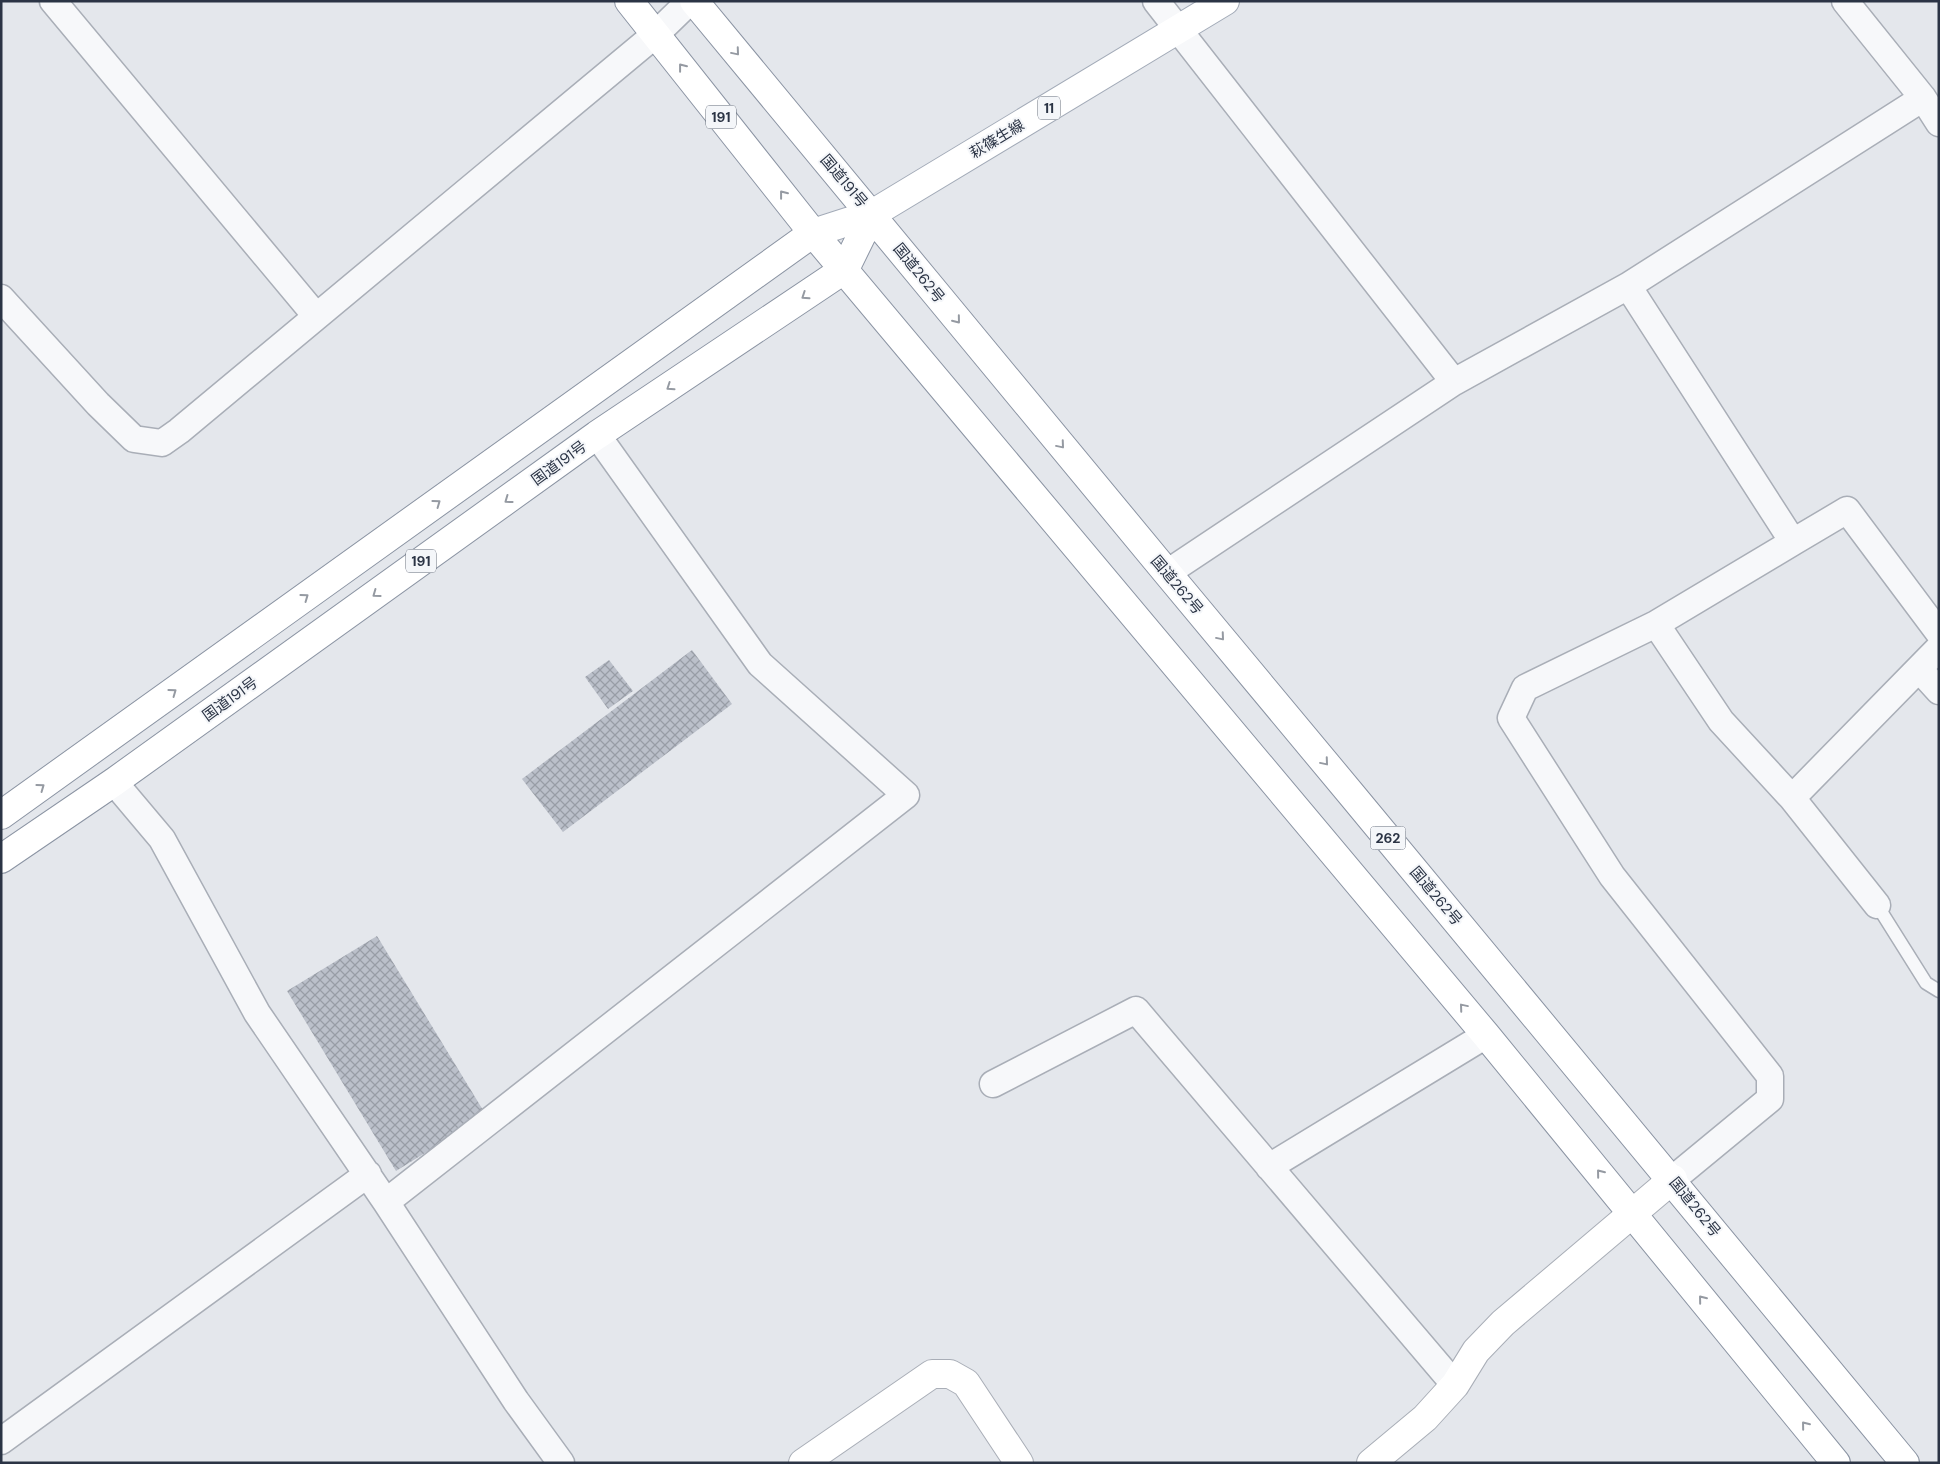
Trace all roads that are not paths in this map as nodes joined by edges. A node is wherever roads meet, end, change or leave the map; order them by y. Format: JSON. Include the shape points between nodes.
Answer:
{"nodes":[{"id":1,"x":53,"y":1,"type":"edge"},
{"id":2,"x":629,"y":1,"type":"edge"},
{"id":3,"x":690,"y":1,"type":"edge"},
{"id":4,"x":694,"y":1,"type":"edge"},
{"id":5,"x":1156,"y":1,"type":"edge"},
{"id":6,"x":1225,"y":1,"type":"edge"},
{"id":7,"x":1845,"y":1,"type":"edge"},
{"id":8,"x":1178,"y":30,"type":"junction"},
{"id":9,"x":656,"y":34,"type":"junction"},
{"id":10,"x":1922,"y":98,"type":"junction"},
{"id":11,"x":1939,"y":123,"type":"edge"},
{"id":12,"x":872,"y":214,"type":"junction"},
{"id":13,"x":814,"y":233,"type":"junction"},
{"id":14,"x":845,"y":269,"type":"junction"},
{"id":15,"x":1628,"y":286,"type":"junction"},
{"id":16,"x":1,"y":298,"type":"edge"},
{"id":17,"x":316,"y":316,"type":"junction"},
{"id":18,"x":1454,"y":382,"type":"junction"},
{"id":19,"x":597,"y":436,"type":"junction"},
{"id":20,"x":1793,"y":542,"type":"junction"},
{"id":21,"x":1167,"y":573,"type":"junction"},
{"id":22,"x":1656,"y":624,"type":"junction"},
{"id":23,"x":1939,"y":633,"type":"edge"},
{"id":24,"x":1939,"y":648,"type":"edge"},
{"id":25,"x":1919,"y":669,"type":"junction"},
{"id":26,"x":1939,"y":690,"type":"edge"},
{"id":27,"x":114,"y":782,"type":"junction"},
{"id":28,"x":1792,"y":798,"type":"junction"},
{"id":29,"x":1,"y":815,"type":"edge"},
{"id":30,"x":1,"y":859,"type":"edge"},
{"id":31,"x":1877,"y":905,"type":"joint"},
{"id":32,"x":1939,"y":991,"type":"edge"},
{"id":33,"x":1486,"y":1035,"type":"junction"},
{"id":34,"x":993,"y":1084,"type":"dead end"},
{"id":35,"x":1268,"y":1167,"type":"junction"},
{"id":36,"x":368,"y":1174,"type":"junction"},
{"id":37,"x":1673,"y":1179,"type":"junction"},
{"id":38,"x":386,"y":1202,"type":"junction"},
{"id":39,"x":1633,"y":1214,"type":"junction"},
{"id":40,"x":1454,"y":1385,"type":"junction"},
{"id":41,"x":1,"y":1441,"type":"edge"},
{"id":42,"x":561,"y":1463,"type":"edge"},
{"id":43,"x":803,"y":1463,"type":"edge"},
{"id":44,"x":1019,"y":1463,"type":"edge"},
{"id":45,"x":1371,"y":1463,"type":"edge"},
{"id":46,"x":1836,"y":1463,"type":"edge"},
{"id":47,"x":1904,"y":1463,"type":"edge"}],
"edges":[{"from":1,"to":17,"type":"street"},
{"from":2,"to":9,"type":"main road","number":"191"},
{"from":3,"to":9,"type":"street"},
{"from":4,"to":12,"type":"main road","name":"国道191号","one_way":true},
{"from":5,"to":8,"type":"street"},
{"from":6,"to":8,"type":"main road","name":"萩篠生線","number":"11"},
{"from":7,"to":10,"type":"street"},
{"from":8,"to":12,"type":"main road","name":"萩篠生線","number":"11"},
{"from":8,"to":18,"type":"street"},
{"from":13,"to":9,"type":"main road","number":"191","one_way":true},
{"from":9,"to":17,"type":"street"},
{"from":10,"to":11,"type":"street"},
{"from":10,"to":15,"type":"street"},
{"from":12,"to":13,"type":"main road","name":"萩篠生線","number":"11"},
{"from":12,"to":14,"type":"main road","name":"国道191号","number":"191"},
{"from":12,"to":21,"type":"main road","name":"国道262号","number":"262","one_way":true},
{"from":13,"to":14,"type":"main road"},
{"from":29,"to":13,"type":"main road","number":"191","one_way":true},
{"from":14,"to":19,"type":"main road","name":"国道191号","number":"191","one_way":true},
{"from":33,"to":14,"type":"main road","one_way":true},
{"from":15,"to":18,"type":"street"},
{"from":15,"to":20,"type":"street"},
{"from":16,"to":17,"type":"street","via":[[134,439],[162,443]]},
{"from":18,"to":21,"type":"street"},
{"from":19,"to":27,"type":"main road","name":"国道191号","number":"191","one_way":true},
{"from":19,"to":38,"type":"street","via":[[760,664],[906,795]]},
{"from":20,"to":22,"type":"street"},
{"from":20,"to":23,"type":"street","via":[[1847,510]]},
{"from":21,"to":37,"type":"main road","name":"国道262号","number":"262","one_way":true},
{"from":22,"to":28,"type":"street","via":[[1721,721]]},
{"from":22,"to":37,"type":"street","via":[[1525,688],[1511,718],[1612,876],[1770,1076],[1770,1098]]},
{"from":24,"to":25,"type":"street"},
{"from":25,"to":26,"type":"street"},
{"from":25,"to":28,"type":"street"},
{"from":27,"to":30,"type":"main road","name":"国道191号","number":"191"},
{"from":27,"to":36,"type":"street","via":[[162,839],[257,1013]]},
{"from":28,"to":31,"type":"street"},
{"from":31,"to":32,"type":"lane","via":[[1926,983]]},
{"from":33,"to":35,"type":"street"},
{"from":39,"to":33,"type":"main road","one_way":true},
{"from":34,"to":35,"type":"street","via":[[1136,1010]]},
{"from":35,"to":40,"type":"street"},
{"from":36,"to":38,"type":"street"},
{"from":36,"to":41,"type":"street"},
{"from":37,"to":39,"type":"main road"},
{"from":37,"to":47,"type":"main road","name":"国道262号","number":"262"},
{"from":38,"to":42,"type":"street","via":[[516,1401]]},
{"from":39,"to":40,"type":"main road","via":[[1503,1323],[1476,1351]]},
{"from":46,"to":39,"type":"main road","one_way":true},
{"from":40,"to":45,"type":"main road","via":[[1424,1418]]},
{"from":43,"to":44,"type":"main road","via":[[932,1374],[950,1374],[966,1383]]}]}
